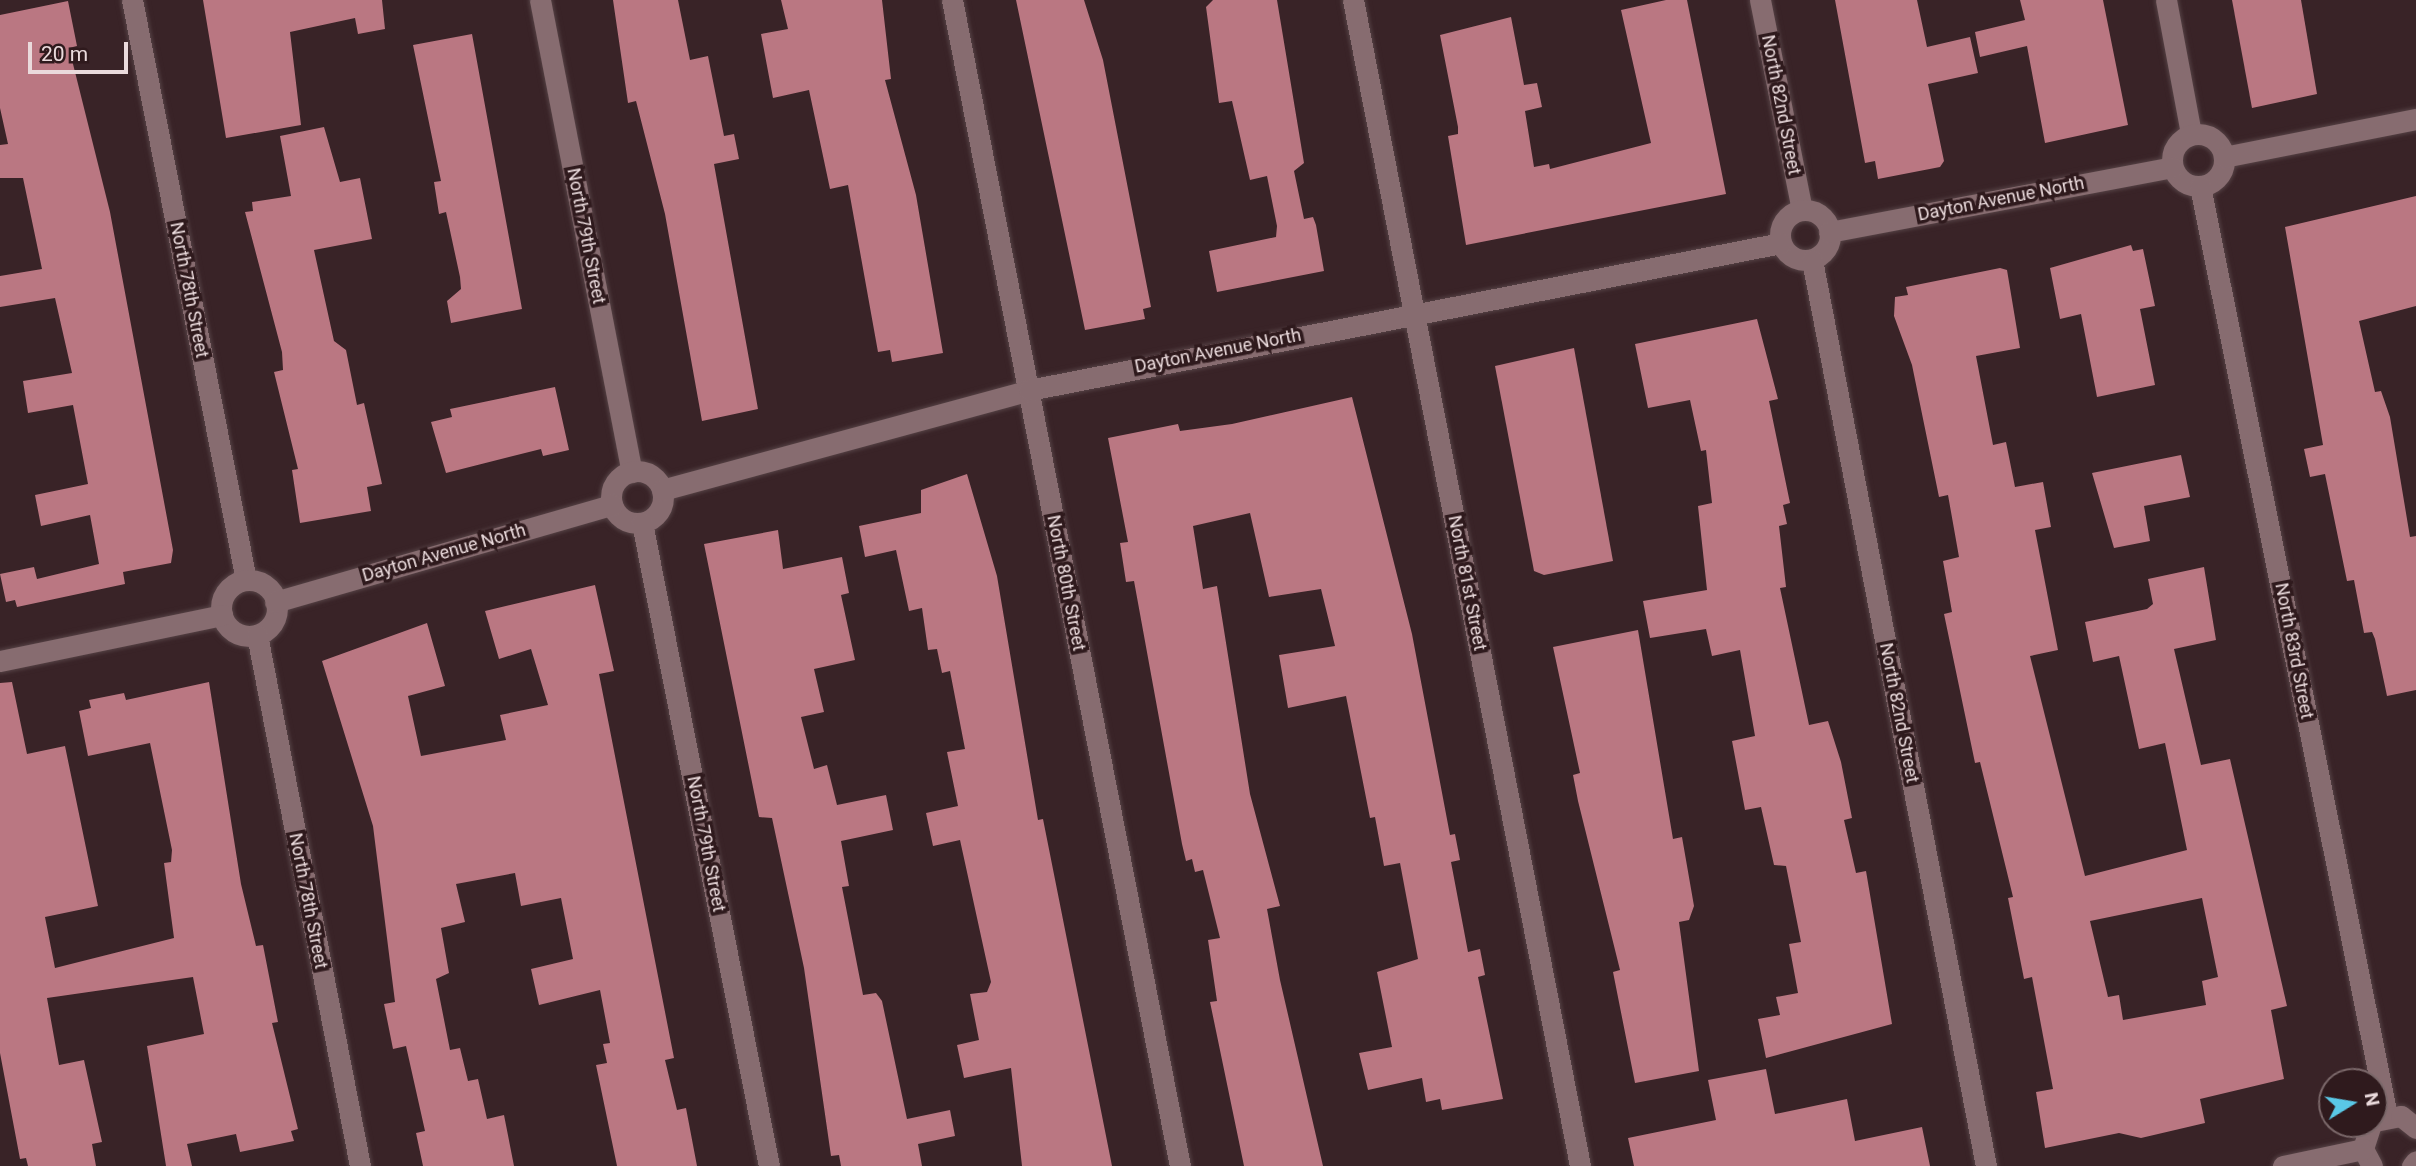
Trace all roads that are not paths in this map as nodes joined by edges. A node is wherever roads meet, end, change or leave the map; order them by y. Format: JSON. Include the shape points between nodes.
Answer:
{"nodes":[{"id":1,"x":132,"y":0,"type":"edge"},
{"id":2,"x":540,"y":0,"type":"edge"},
{"id":3,"x":952,"y":0,"type":"edge"},
{"id":4,"x":1353,"y":0,"type":"edge"},
{"id":5,"x":1760,"y":0,"type":"edge"},
{"id":6,"x":2166,"y":0,"type":"edge"},
{"id":7,"x":2416,"y":118,"type":"edge"},
{"id":8,"x":2191,"y":134,"type":"junction"},
{"id":9,"x":2224,"y":157,"type":"junction"},
{"id":10,"x":2172,"y":167,"type":"junction"},
{"id":11,"x":2200,"y":186,"type":"junction"},
{"id":12,"x":1802,"y":210,"type":"junction"},
{"id":13,"x":1829,"y":232,"type":"junction"},
{"id":14,"x":1782,"y":243,"type":"junction"},
{"id":15,"x":1812,"y":260,"type":"junction"},
{"id":16,"x":1414,"y":311,"type":"junction"},
{"id":17,"x":1029,"y":390,"type":"junction"},
{"id":18,"x":632,"y":472,"type":"junction"},
{"id":19,"x":662,"y":490,"type":"junction"},
{"id":20,"x":612,"y":505,"type":"junction"},
{"id":21,"x":642,"y":523,"type":"junction"},
{"id":22,"x":246,"y":580,"type":"junction"},
{"id":23,"x":275,"y":602,"type":"junction"},
{"id":24,"x":222,"y":614,"type":"junction"},
{"id":25,"x":257,"y":635,"type":"junction"},
{"id":26,"x":0,"y":661,"type":"edge"},
{"id":27,"x":2367,"y":1068,"type":"edge"},
{"id":28,"x":2388,"y":1118,"type":"edge"},
{"id":29,"x":2416,"y":1128,"type":"edge"},
{"id":30,"x":2372,"y":1138,"type":"edge"},
{"id":31,"x":2367,"y":1158,"type":"edge"},
{"id":32,"x":2416,"y":1161,"type":"edge"},
{"id":33,"x":360,"y":1166,"type":"edge"},
{"id":34,"x":769,"y":1166,"type":"edge"},
{"id":35,"x":1180,"y":1166,"type":"edge"},
{"id":36,"x":1580,"y":1166,"type":"edge"},
{"id":37,"x":1986,"y":1166,"type":"edge"},
{"id":38,"x":2284,"y":1166,"type":"edge"},
{"id":39,"x":2412,"y":1166,"type":"edge"}],
"edges":[{"from":1,"to":22,"type":"street","name":"North 78th Street"},
{"from":2,"to":18,"type":"street","name":"North 79th Street"},
{"from":3,"to":17,"type":"street","name":"North 80th Street"},
{"from":4,"to":16,"type":"street","name":"North 81st Street"},
{"from":5,"to":12,"type":"street","name":"North 82nd Street"},
{"from":6,"to":8,"type":"street"},
{"from":7,"to":9,"type":"street"},
{"from":8,"to":9,"type":"street","via":[[2215,139]]},
{"from":8,"to":10,"type":"street","via":[[2174,150]]},
{"from":9,"to":11,"type":"street","via":[[2217,178]]},
{"from":10,"to":11,"type":"street","via":[[2183,181]]},
{"from":10,"to":13,"type":"street","name":"Dayton Avenue North"},
{"from":11,"to":27,"type":"street","name":"North 83rd Street"},
{"from":12,"to":13,"type":"street","via":[[1824,219]]},
{"from":12,"to":14,"type":"street","via":[[1783,223]]},
{"from":13,"to":15,"type":"street","via":[[1825,250]]},
{"from":14,"to":15,"type":"street","via":[[1795,258]]},
{"from":14,"to":16,"type":"street","name":"Dayton Avenue North"},
{"from":15,"to":37,"type":"street","name":"North 82nd Street"},
{"from":16,"to":17,"type":"street","name":"Dayton Avenue North"},
{"from":16,"to":36,"type":"street","name":"North 81st Street"},
{"from":17,"to":19,"type":"street","name":"Dayton Avenue North"},
{"from":17,"to":35,"type":"street","name":"North 80th Street"},
{"from":18,"to":19,"type":"street","via":[[649,474]]},
{"from":18,"to":20,"type":"street","via":[[613,486]]},
{"from":19,"to":21,"type":"street","via":[[659,511]]},
{"from":20,"to":21,"type":"street","via":[[619,517]]},
{"from":20,"to":23,"type":"street","name":"Dayton Avenue North"},
{"from":21,"to":34,"type":"street","name":"North 79th Street"},
{"from":22,"to":23,"type":"street","via":[[262,584]]},
{"from":22,"to":24,"type":"street","via":[[225,593]]},
{"from":23,"to":25,"type":"street","via":[[272,624]]},
{"from":24,"to":25,"type":"street","via":[[237,634]]},
{"from":24,"to":26,"type":"street"},
{"from":25,"to":33,"type":"street","name":"North 78th Street"},
{"from":28,"to":29,"type":"street","via":[[2401,1116]]},
{"from":30,"to":31,"type":"street"},
{"from":31,"to":38,"type":"street"},
{"from":32,"to":39,"type":"street"}]}
